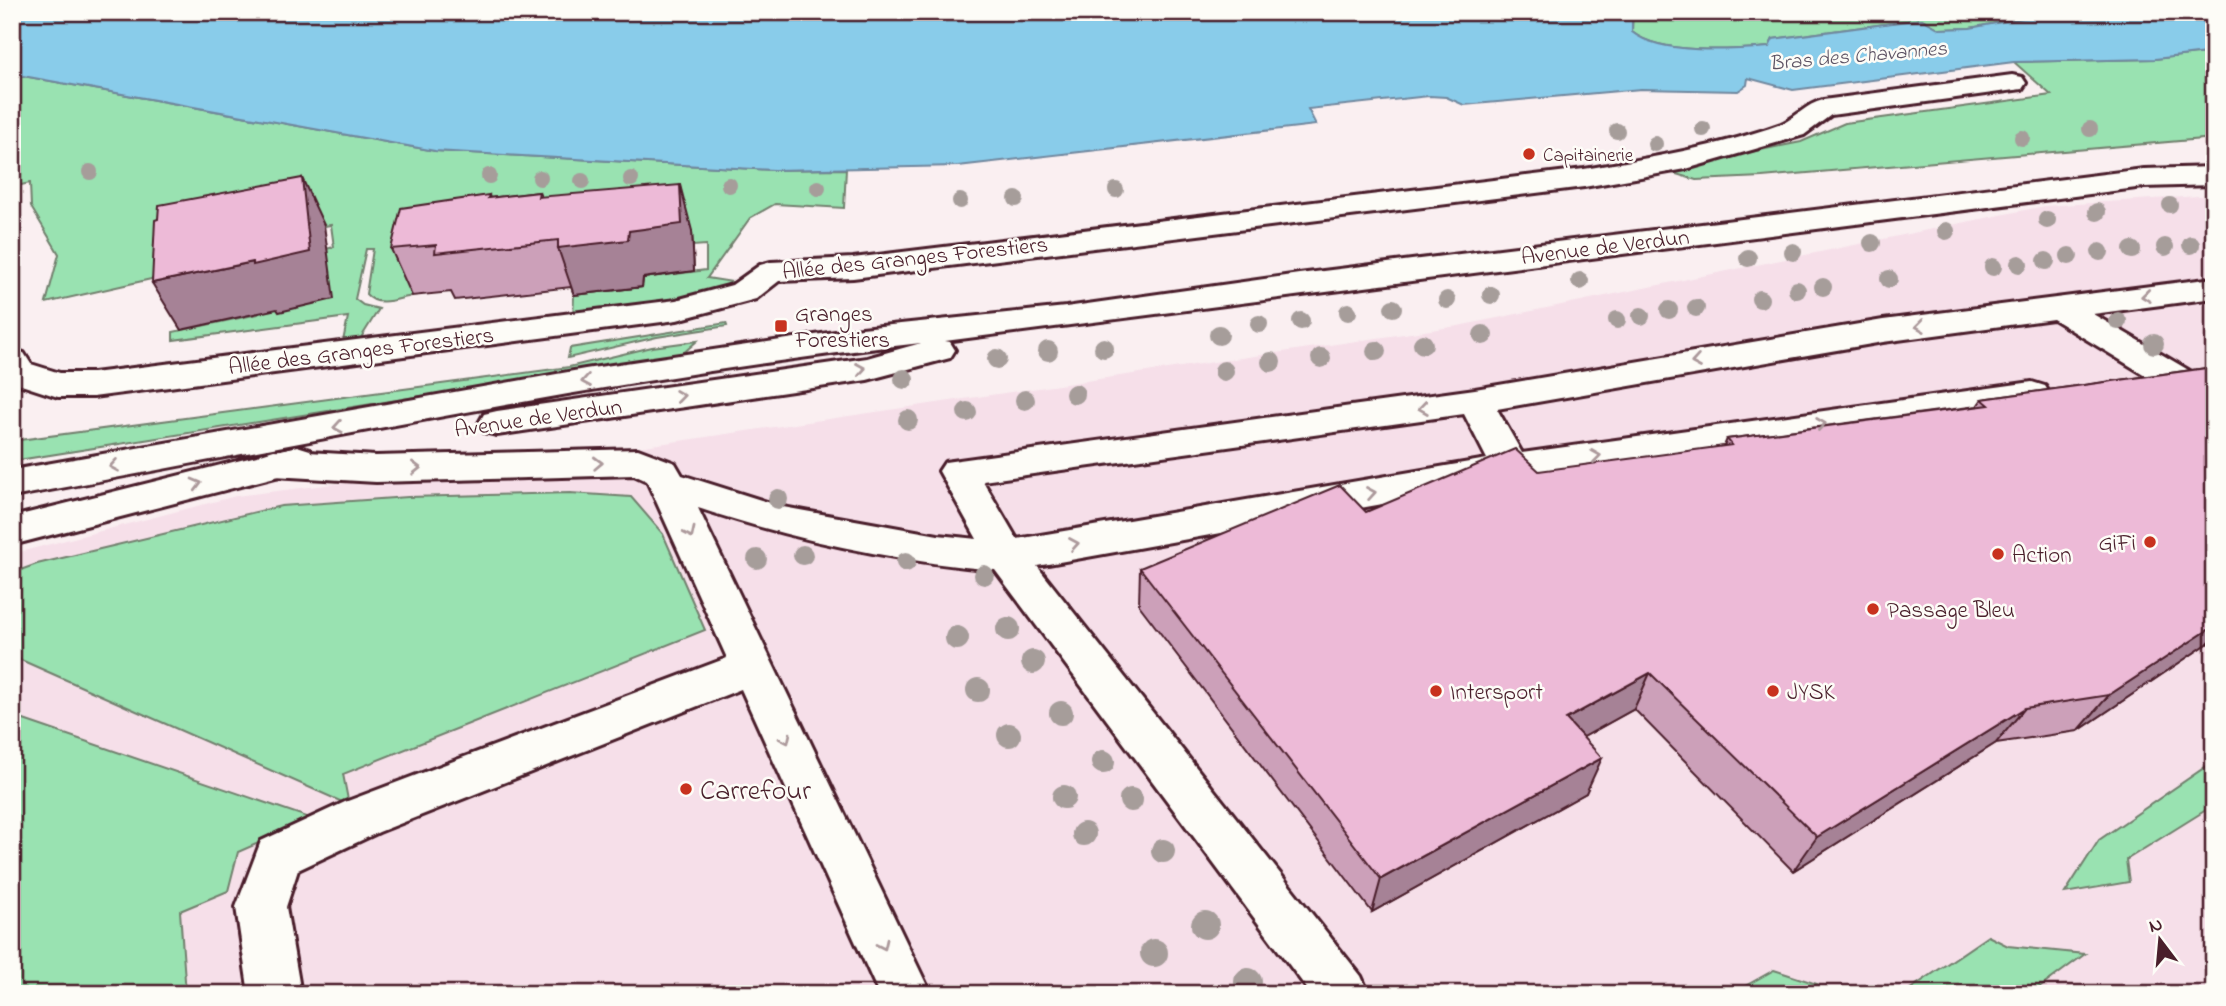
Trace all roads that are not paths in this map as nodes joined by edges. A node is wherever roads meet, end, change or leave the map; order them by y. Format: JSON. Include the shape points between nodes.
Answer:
{"nodes":[{"id":1,"x":2012,"y":83,"type":"dead end"},
{"id":2,"x":2214,"y":160,"type":"edge"},
{"id":3,"x":2214,"y":176,"type":"edge"},
{"id":4,"x":2144,"y":178,"type":"junction"},
{"id":5,"x":2214,"y":288,"type":"edge"},
{"id":6,"x":2057,"y":308,"type":"junction"},
{"id":7,"x":1066,"y":317,"type":"junction"},
{"id":8,"x":12,"y":361,"type":"edge"},
{"id":9,"x":2214,"y":368,"type":"edge"},
{"id":10,"x":2171,"y":374,"type":"junction"},
{"id":11,"x":2120,"y":382,"type":"edge"},
{"id":12,"x":2069,"y":389,"type":"edge"},
{"id":13,"x":1475,"y":401,"type":"junction"},
{"id":14,"x":2214,"y":401,"type":"edge"},
{"id":15,"x":274,"y":463,"type":"junction"},
{"id":16,"x":1511,"y":468,"type":"junction"},
{"id":17,"x":12,"y":484,"type":"edge"},
{"id":18,"x":667,"y":484,"type":"junction"},
{"id":19,"x":12,"y":531,"type":"edge"},
{"id":20,"x":1007,"y":555,"type":"junction"},
{"id":21,"x":752,"y":666,"type":"junction"},
{"id":22,"x":275,"y":994,"type":"edge"},
{"id":23,"x":905,"y":994,"type":"edge"},
{"id":24,"x":1343,"y":994,"type":"edge"}],
"edges":[{"from":1,"to":8,"type":"main road","name":"Allée des Granges Forestiers","via":[[1823,108],[1794,129],[1686,160],[1584,178],[853,268],[771,272],[744,292],[677,310],[93,385],[58,385],[19,372]]},
{"from":2,"to":4,"type":"main road","name":"Avenue de Verdun"},
{"from":3,"to":4,"type":"main road","name":"Avenue de Verdun"},
{"from":4,"to":7,"type":"main road","name":"Avenue de Verdun"},
{"from":5,"to":6,"type":"main road","one_way":true},
{"from":6,"to":10,"type":"main road"},
{"from":6,"to":13,"type":"main road","one_way":true,"via":[[1871,333]]},
{"from":15,"to":7,"type":"main road","name":"Avenue de Verdun","one_way":true,"via":[[451,429],[867,369]]},
{"from":7,"to":17,"type":"main road","name":"Avenue de Verdun","one_way":true,"via":[[862,339],[585,381]]},
{"from":9,"to":10,"type":"main road"},
{"from":10,"to":11,"type":"main road"},
{"from":10,"to":14,"type":"main road"},
{"from":16,"to":12,"type":"main road","one_way":true},
{"from":13,"to":16,"type":"main road"},
{"from":13,"to":20,"type":"main road","one_way":true,"via":[[958,471]]},
{"from":15,"to":18,"type":"main road","one_way":true,"via":[[376,469],[638,462],[662,472]]},
{"from":19,"to":15,"type":"main road","name":"Avenue de Verdun","one_way":true},
{"from":20,"to":16,"type":"main road","one_way":true},
{"from":18,"to":20,"type":"main road","via":[[781,521],[938,550]]},
{"from":18,"to":21,"type":"main road","one_way":true},
{"from":20,"to":24,"type":"main road"},
{"from":21,"to":22,"type":"main road","via":[[362,817],[278,856],[261,907]]},
{"from":21,"to":23,"type":"main road","one_way":true}]}
